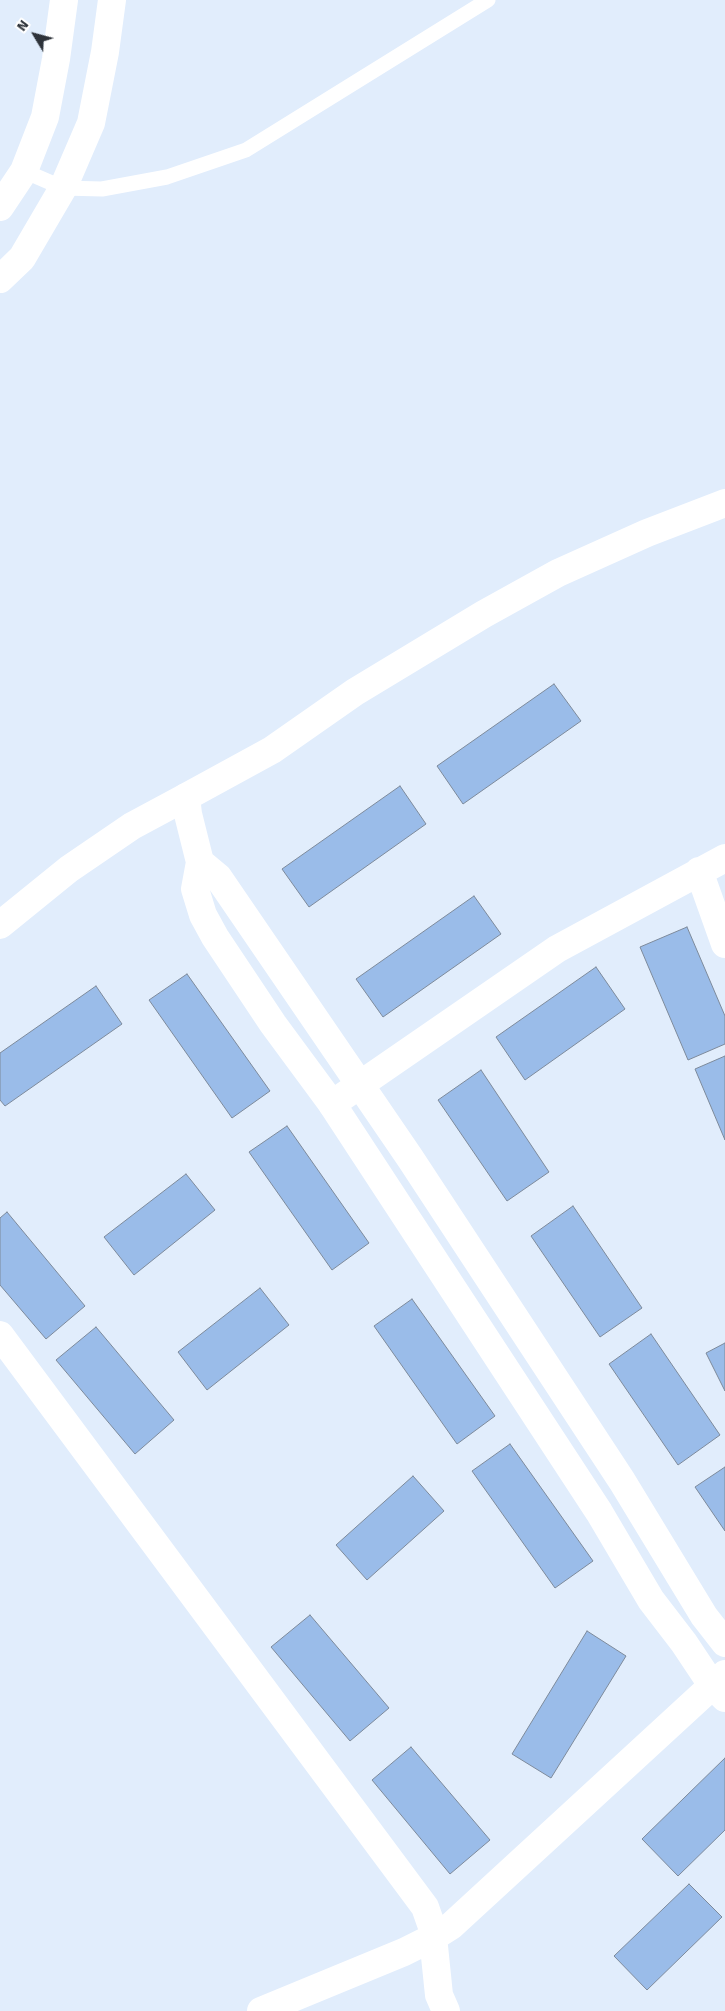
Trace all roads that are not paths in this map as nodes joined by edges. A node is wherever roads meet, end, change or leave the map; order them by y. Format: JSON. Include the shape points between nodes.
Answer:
{"nodes":[{"id":1,"x":64,"y":0,"type":"edge"},
{"id":2,"x":112,"y":0,"type":"edge"},
{"id":3,"x":488,"y":0,"type":"edge"},
{"id":4,"x":24,"y":171,"type":"junction"},
{"id":5,"x":63,"y":188,"type":"junction"},
{"id":6,"x":0,"y":207,"type":"edge"},
{"id":7,"x":0,"y":279,"type":"edge"},
{"id":8,"x":725,"y":503,"type":"edge"},
{"id":9,"x":186,"y":797,"type":"junction"},
{"id":10,"x":725,"y":858,"type":"edge"},
{"id":11,"x":200,"y":862,"type":"junction"},
{"id":12,"x":699,"y":871,"type":"junction"},
{"id":13,"x":0,"y":925,"type":"edge"},
{"id":14,"x":725,"y":944,"type":"edge"},
{"id":15,"x":360,"y":1084,"type":"junction"},
{"id":16,"x":332,"y":1104,"type":"junction"},
{"id":17,"x":0,"y":1334,"type":"edge"},
{"id":18,"x":725,"y":1643,"type":"edge"},
{"id":19,"x":721,"y":1685,"type":"edge"},
{"id":20,"x":432,"y":1938,"type":"junction"},
{"id":21,"x":261,"y":2011,"type":"edge"},
{"id":22,"x":446,"y":2011,"type":"edge"}],
"edges":[{"from":1,"to":4,"type":"street","via":[[45,117]]},
{"from":2,"to":5,"type":"street","via":[[91,123]]},
{"from":3,"to":5,"type":"lane","via":[[246,150],[167,177],[102,189]]},
{"from":4,"to":5,"type":"lane"},
{"from":4,"to":6,"type":"street"},
{"from":5,"to":7,"type":"street","via":[[22,258]]},
{"from":8,"to":9,"type":"street","via":[[558,573],[354,692],[272,750]]},
{"from":9,"to":11,"type":"street"},
{"from":9,"to":13,"type":"street","via":[[132,826],[69,869]]},
{"from":10,"to":12,"type":"street"},
{"from":11,"to":15,"type":"street","via":[[218,877]]},
{"from":11,"to":16,"type":"street","via":[[196,889],[203,915],[273,1024]]},
{"from":12,"to":14,"type":"street"},
{"from":12,"to":15,"type":"street","via":[[557,949]]},
{"from":15,"to":16,"type":"street"},
{"from":15,"to":18,"type":"street","via":[[622,1481],[704,1616]]},
{"from":16,"to":19,"type":"street","via":[[599,1512],[651,1600]]},
{"from":17,"to":20,"type":"street","via":[[425,1907]]},
{"from":19,"to":20,"type":"street","via":[[468,1912]]},
{"from":20,"to":21,"type":"street"},
{"from":20,"to":22,"type":"street","via":[[438,1995]]}]}
